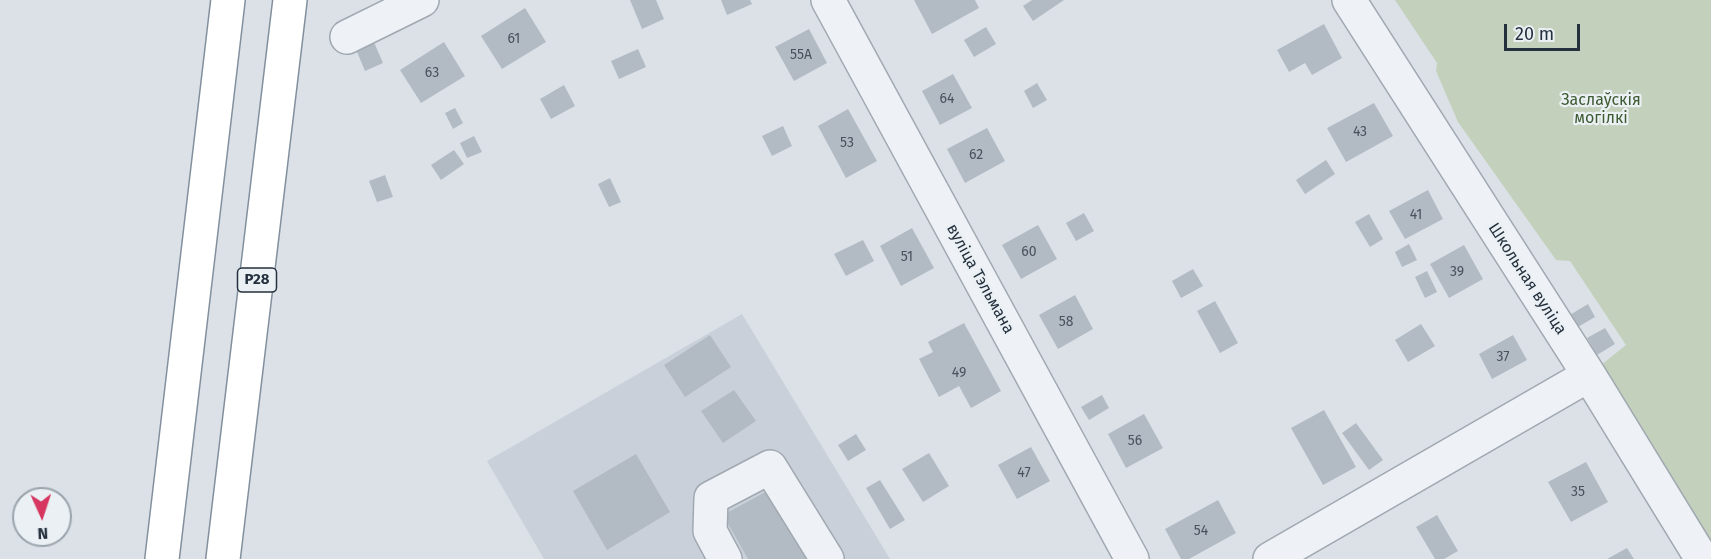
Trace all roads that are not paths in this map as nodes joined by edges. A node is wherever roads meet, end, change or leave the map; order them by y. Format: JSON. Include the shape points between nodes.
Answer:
{"nodes":[{"id":1,"x":228,"y":0,"type":"edge"},
{"id":2,"x":290,"y":0,"type":"edge"},
{"id":3,"x":422,"y":0,"type":"edge"},
{"id":4,"x":828,"y":0,"type":"edge"},
{"id":5,"x":1349,"y":0,"type":"edge"},
{"id":6,"x":347,"y":37,"type":"dead end"},
{"id":7,"x":1589,"y":375,"type":"junction"},
{"id":8,"x":162,"y":559,"type":"edge"},
{"id":9,"x":224,"y":559,"type":"edge"},
{"id":10,"x":725,"y":559,"type":"edge"},
{"id":11,"x":827,"y":559,"type":"edge"},
{"id":12,"x":1132,"y":559,"type":"edge"},
{"id":13,"x":1270,"y":559,"type":"edge"},
{"id":14,"x":1702,"y":559,"type":"edge"}],
"edges":[{"from":1,"to":8,"type":"highway"},
{"from":2,"to":9,"type":"highway","number":"Р28"},
{"from":3,"to":6,"type":"street"},
{"from":4,"to":12,"type":"street","name":"вуліца Тэльмана"},
{"from":5,"to":7,"type":"street","name":"Школьная вуліца"},
{"from":7,"to":13,"type":"street"},
{"from":7,"to":14,"type":"street","name":"Школьная вуліца"},
{"from":10,"to":11,"type":"street","via":[[710,531],[711,498],[770,467]]}]}
